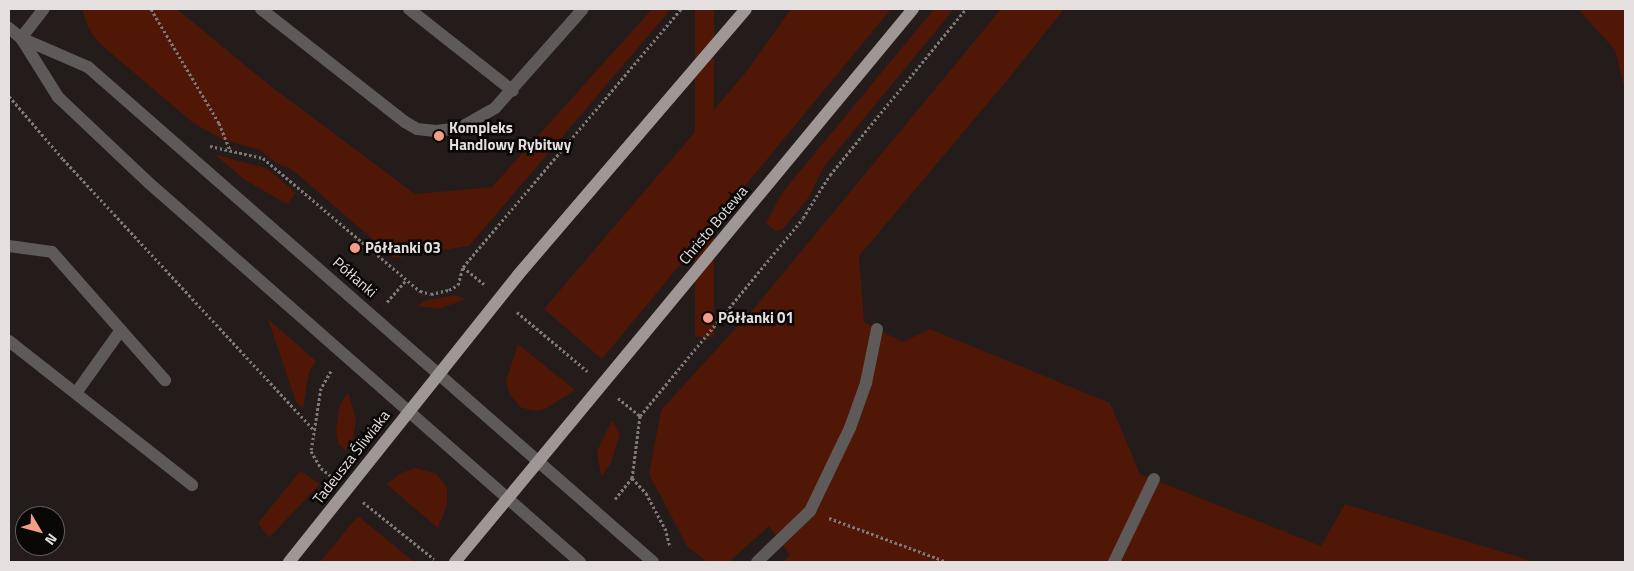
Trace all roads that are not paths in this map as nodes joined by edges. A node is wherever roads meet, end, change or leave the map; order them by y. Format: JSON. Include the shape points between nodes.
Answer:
{"nodes":[{"id":1,"x":44,"y":9,"type":"edge"},
{"id":2,"x":261,"y":9,"type":"edge"},
{"id":3,"x":409,"y":9,"type":"edge"},
{"id":4,"x":583,"y":9,"type":"edge"},
{"id":5,"x":746,"y":9,"type":"edge"},
{"id":6,"x":913,"y":9,"type":"edge"},
{"id":7,"x":9,"y":28,"type":"edge"},
{"id":8,"x":21,"y":38,"type":"junction"},
{"id":9,"x":513,"y":91,"type":"junction"},
{"id":10,"x":9,"y":246,"type":"edge"},
{"id":11,"x":878,"y":329,"type":"dead end"},
{"id":12,"x":121,"y":330,"type":"junction"},
{"id":13,"x":9,"y":340,"type":"edge"},
{"id":14,"x":439,"y":371,"type":"junction"},
{"id":15,"x":165,"y":380,"type":"dead end"},
{"id":16,"x":76,"y":393,"type":"junction"},
{"id":17,"x":408,"y":410,"type":"junction"},
{"id":18,"x":538,"y":462,"type":"junction"},
{"id":19,"x":1154,"y":479,"type":"dead end"},
{"id":20,"x":192,"y":485,"type":"dead end"},
{"id":21,"x":507,"y":499,"type":"junction"},
{"id":22,"x":289,"y":562,"type":"edge"},
{"id":23,"x":455,"y":562,"type":"edge"},
{"id":24,"x":580,"y":562,"type":"edge"},
{"id":25,"x":653,"y":562,"type":"edge"},
{"id":26,"x":757,"y":562,"type":"edge"},
{"id":27,"x":1114,"y":562,"type":"edge"}],
"edges":[{"from":1,"to":8,"type":"street"},
{"from":2,"to":9,"type":"street","via":[[418,129],[460,128],[478,120]]},
{"from":3,"to":9,"type":"street"},
{"from":4,"to":9,"type":"street"},
{"from":5,"to":14,"type":"main road"},
{"from":6,"to":18,"type":"main road","name":"Christo Botewa"},
{"from":7,"to":8,"type":"street","name":"Półłanki"},
{"from":8,"to":14,"type":"street","name":"Półłanki","via":[[88,67]]},
{"from":8,"to":17,"type":"street","name":"Półłanki","via":[[58,97],[149,183]]},
{"from":10,"to":12,"type":"street","via":[[52,252]]},
{"from":11,"to":26,"type":"street","via":[[866,383],[850,428],[810,511]]},
{"from":12,"to":15,"type":"street"},
{"from":12,"to":16,"type":"street"},
{"from":13,"to":16,"type":"street"},
{"from":14,"to":17,"type":"main road","name":"Tadeusza Śliwiaka"},
{"from":14,"to":18,"type":"street","name":"Półłanki"},
{"from":16,"to":20,"type":"street"},
{"from":17,"to":21,"type":"street","name":"Półłanki"},
{"from":17,"to":22,"type":"main road","name":"Tadeusza Śliwiaka"},
{"from":18,"to":21,"type":"main road"},
{"from":18,"to":25,"type":"street","name":"Półłanki"},
{"from":19,"to":27,"type":"street"},
{"from":21,"to":23,"type":"main road"},
{"from":21,"to":24,"type":"street","name":"Półłanki"}]}
